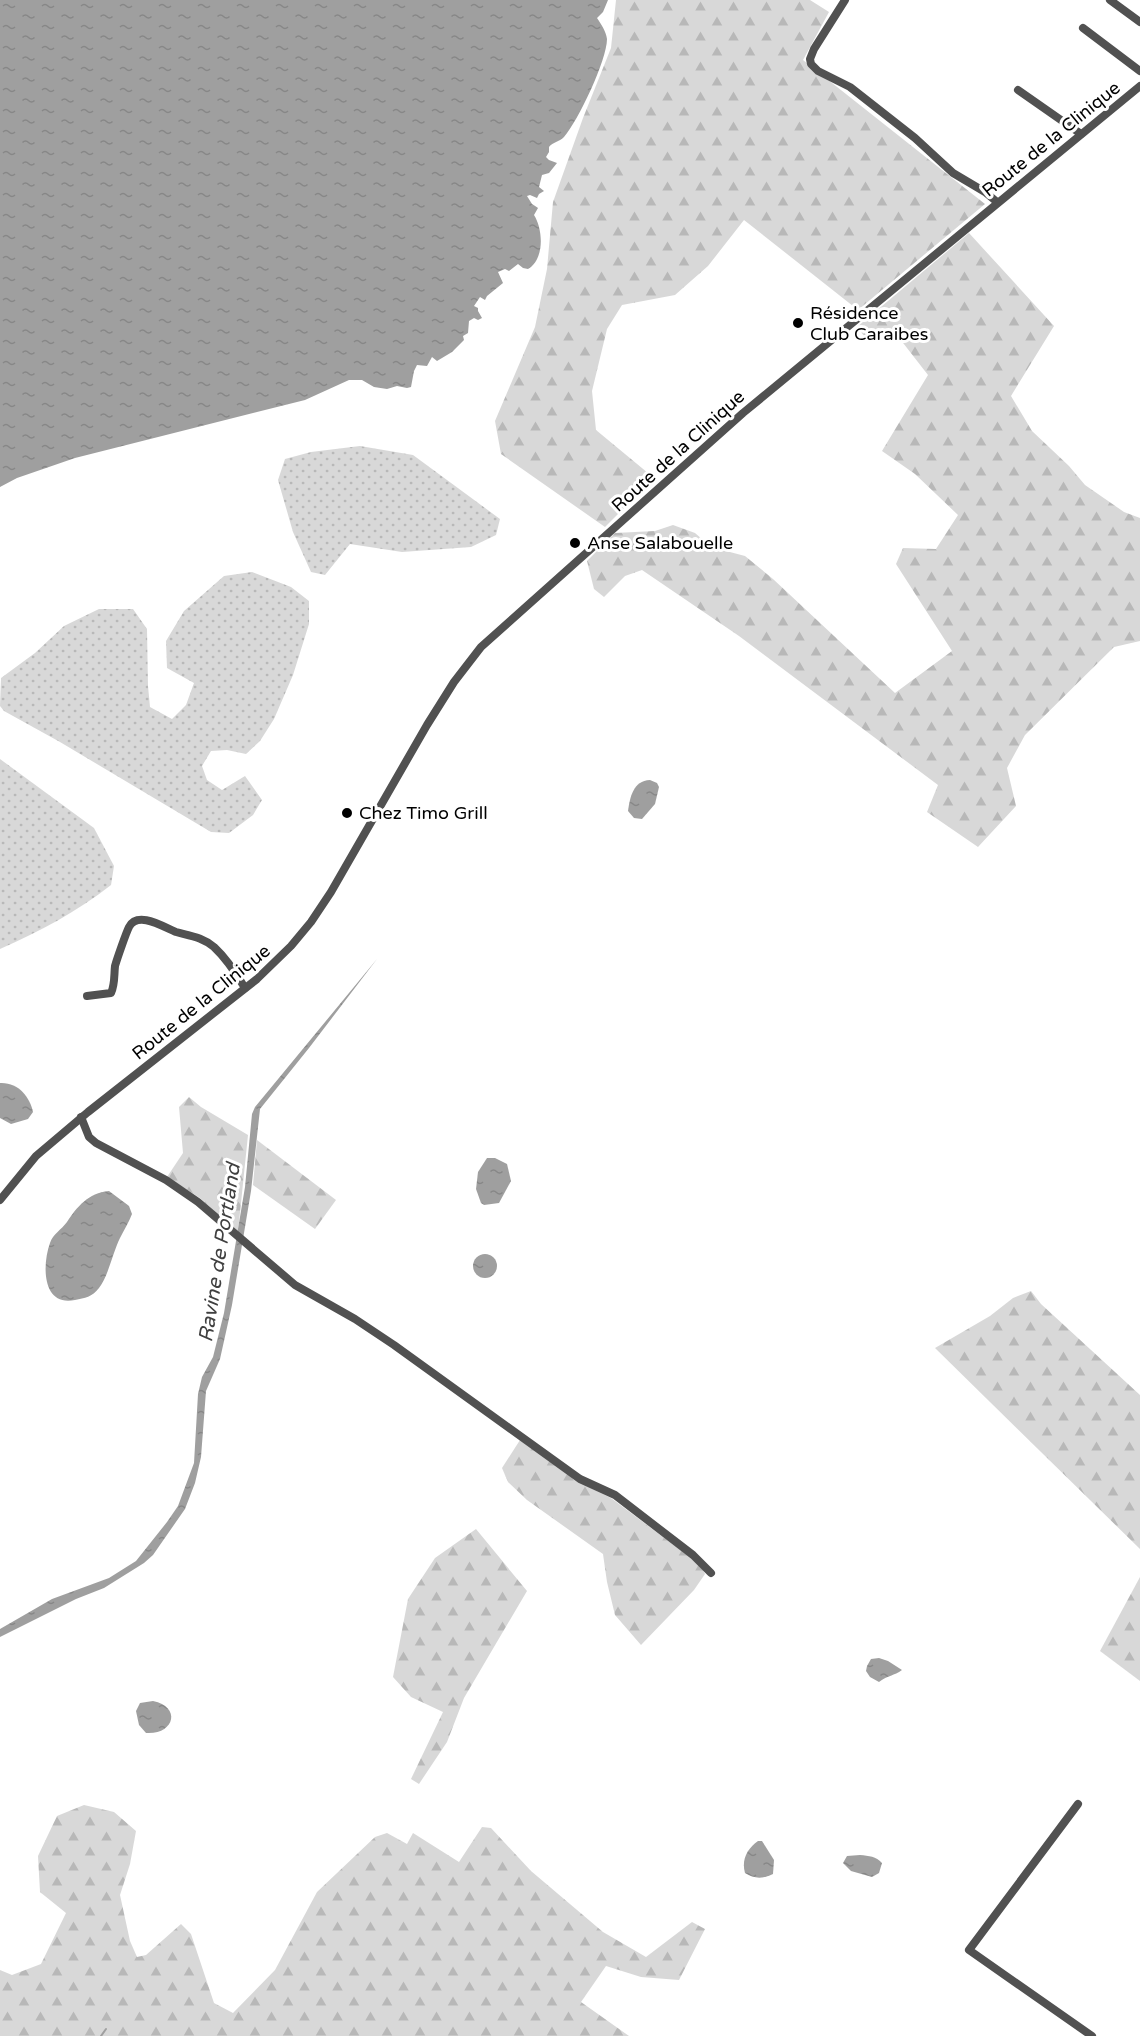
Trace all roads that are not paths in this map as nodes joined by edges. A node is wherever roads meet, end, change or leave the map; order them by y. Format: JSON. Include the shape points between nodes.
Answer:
{"nodes":[{"id":1,"x":845,"y":0,"type":"edge"},
{"id":2,"x":1110,"y":0,"type":"edge"},
{"id":3,"x":1140,"y":22,"type":"edge"},
{"id":4,"x":1083,"y":28,"type":"dead end"},
{"id":5,"x":1140,"y":71,"type":"edge"},
{"id":6,"x":1140,"y":86,"type":"edge"},
{"id":7,"x":1018,"y":90,"type":"dead end"},
{"id":8,"x":1080,"y":134,"type":"junction"},
{"id":9,"x":997,"y":202,"type":"junction"},
{"id":10,"x":246,"y":988,"type":"junction"},
{"id":11,"x":87,"y":996,"type":"dead end"},
{"id":12,"x":81,"y":1117,"type":"junction"},
{"id":13,"x":0,"y":1200,"type":"edge"},
{"id":14,"x":711,"y":1573,"type":"dead end"},
{"id":15,"x":1078,"y":1804,"type":"dead end"},
{"id":16,"x":1092,"y":2036,"type":"edge"}],
"edges":[{"from":1,"to":9,"type":"street","via":[[814,49],[812,64],[850,87],[953,173]]},
{"from":2,"to":3,"type":"street"},
{"from":4,"to":5,"type":"street"},
{"from":6,"to":8,"type":"street","name":"Route de la Clinique"},
{"from":7,"to":8,"type":"street"},
{"from":8,"to":9,"type":"street","name":"Route de la Clinique"},
{"from":9,"to":10,"type":"street","name":"Route de la Clinique","via":[[743,413],[481,647],[427,725],[318,912],[286,951]]},
{"from":10,"to":11,"type":"street","via":[[207,942],[140,920],[129,927],[117,959],[111,993]]},
{"from":10,"to":12,"type":"street","name":"Route de la Clinique"},
{"from":12,"to":13,"type":"street","name":"Route de la Clinique","via":[[36,1156]]},
{"from":12,"to":14,"type":"street","via":[[89,1137],[96,1143],[166,1180],[198,1202],[295,1285],[402,1350],[580,1479],[615,1495]]},
{"from":15,"to":16,"type":"street","via":[[969,1950]]}]}
